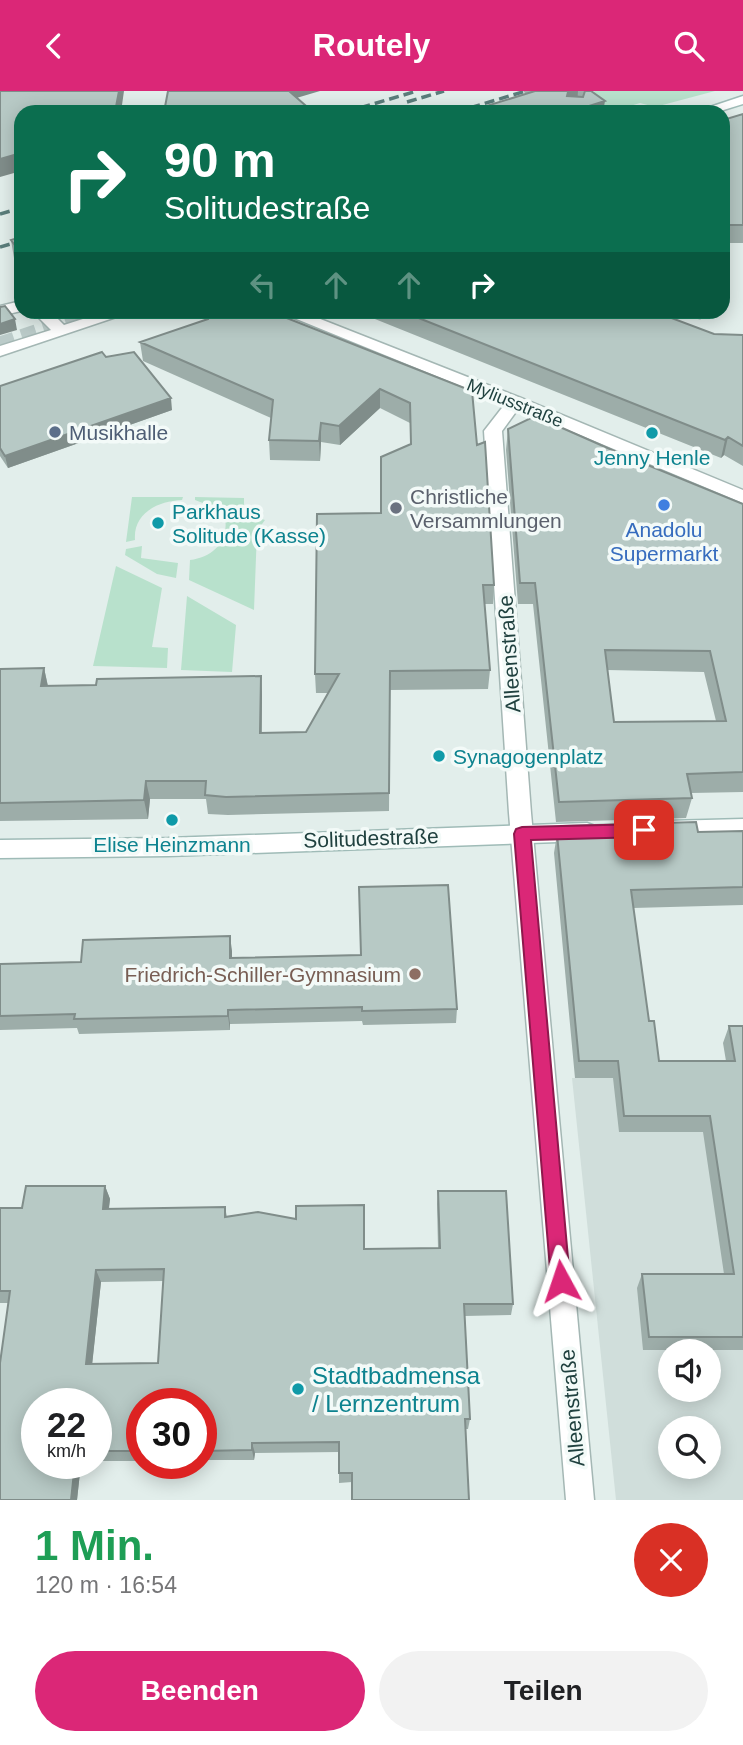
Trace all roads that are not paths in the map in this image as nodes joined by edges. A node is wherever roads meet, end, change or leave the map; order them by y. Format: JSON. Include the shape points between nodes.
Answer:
{"nodes":[{"id":1,"x":743,"y":100,"type":"edge"},
{"id":2,"x":726,"y":105,"type":"edge"},
{"id":3,"x":48,"y":319,"type":"edge"},
{"id":4,"x":100,"y":319,"type":"edge"},
{"id":5,"x":305,"y":319,"type":"edge"},
{"id":6,"x":61,"y":331,"type":"junction"},
{"id":7,"x":0,"y":351,"type":"edge"},
{"id":8,"x":515,"y":402,"type":"junction"},
{"id":9,"x":743,"y":496,"type":"edge"},
{"id":10,"x":743,"y":828,"type":"edge"},
{"id":11,"x":651,"y":830,"type":"edge"},
{"id":12,"x":611,"y":831,"type":"edge"},
{"id":13,"x":522,"y":834,"type":"junction"},
{"id":14,"x":0,"y":849,"type":"edge"},
{"id":15,"x":580,"y":1500,"type":"edge"}],
"edges":[{"from":1,"to":2,"type":"street"},
{"from":3,"to":6,"type":"street"},
{"from":4,"to":6,"type":"street"},
{"from":5,"to":8,"type":"street","name":"Myliusstraße"},
{"from":6,"to":7,"type":"street"},
{"from":8,"to":9,"type":"street","name":"Myliusstraße"},
{"from":8,"to":13,"type":"street","name":"Alleenstraße","via":[[493,431]]},
{"from":10,"to":11,"type":"street"},
{"from":12,"to":13,"type":"street","name":"Solitudestraße"},
{"from":13,"to":14,"type":"street","name":"Solitudestraße"},
{"from":13,"to":15,"type":"street","name":"Alleenstraße"}]}
